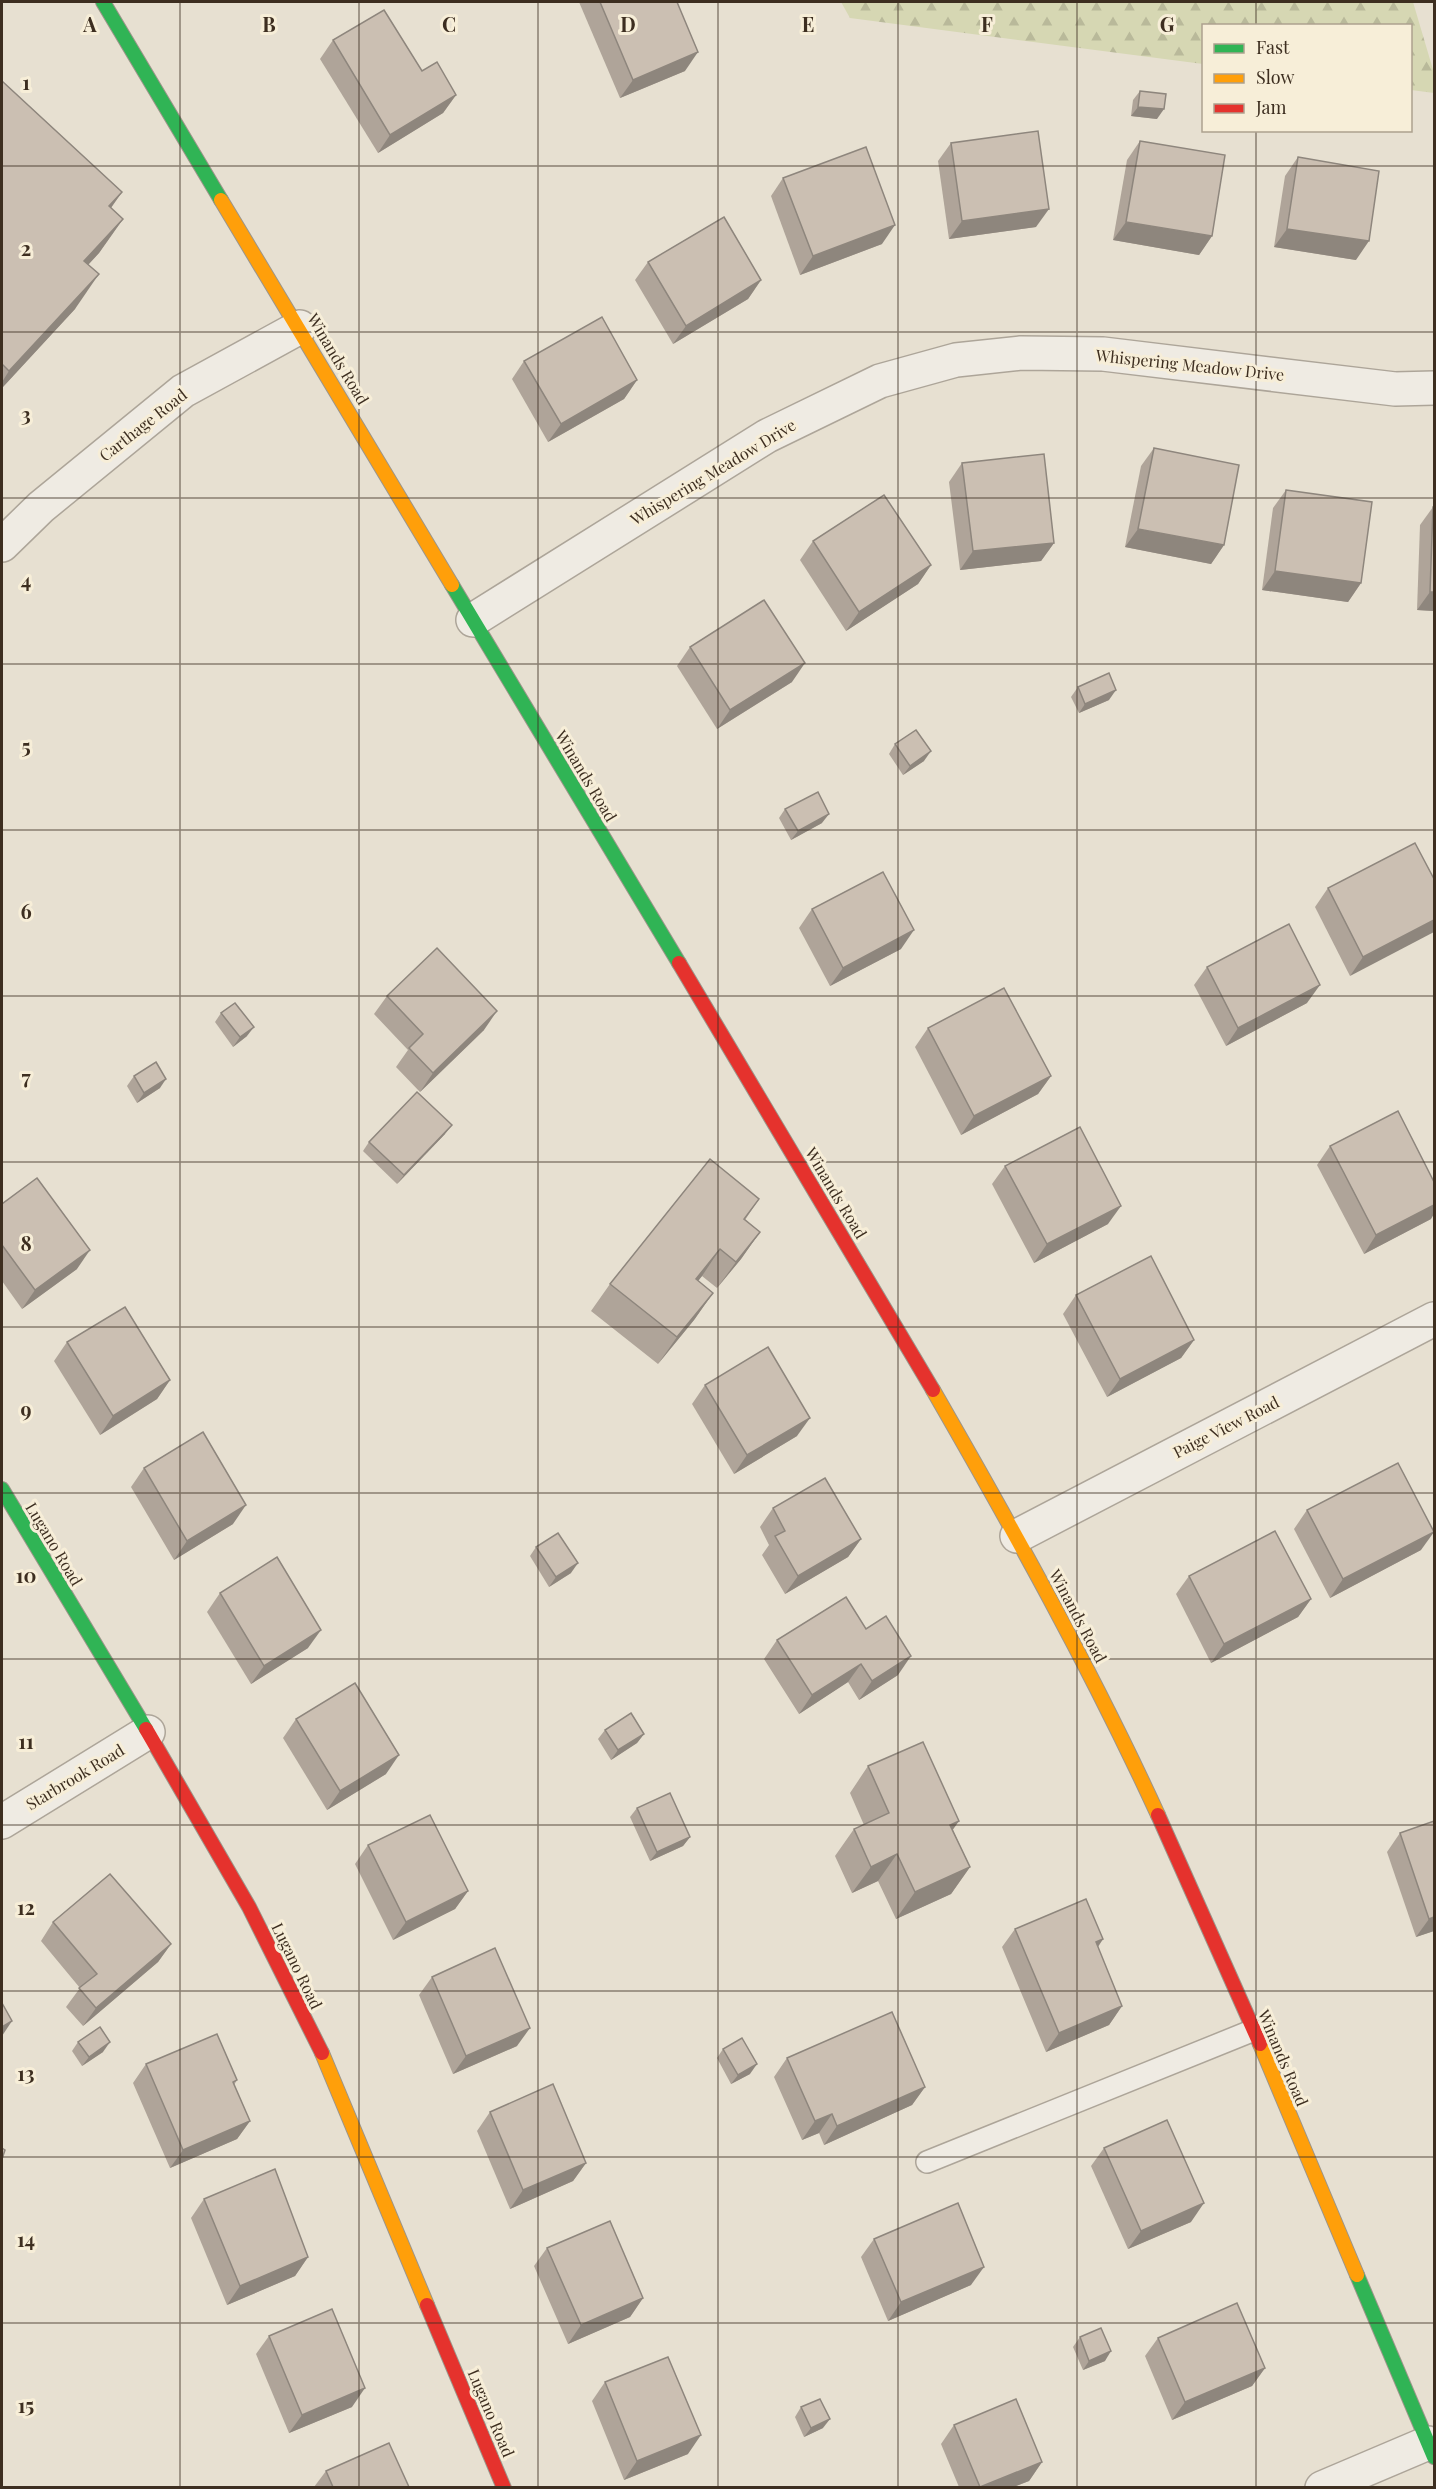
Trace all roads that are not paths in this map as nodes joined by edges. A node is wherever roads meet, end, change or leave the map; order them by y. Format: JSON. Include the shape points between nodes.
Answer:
{"nodes":[{"id":1,"x":104,"y":2,"type":"edge"},
{"id":2,"x":300,"y":327,"type":"junction"},
{"id":3,"x":1434,"y":388,"type":"edge"},
{"id":4,"x":2,"y":545,"type":"edge"},
{"id":5,"x":473,"y":620,"type":"junction"},
{"id":6,"x":1434,"y":1319,"type":"edge"},
{"id":7,"x":2,"y":1489,"type":"edge"},
{"id":8,"x":1017,"y":1536,"type":"junction"},
{"id":9,"x":148,"y":1732,"type":"junction"},
{"id":10,"x":2,"y":1821,"type":"edge"},
{"id":11,"x":1254,"y":2030,"type":"junction"},
{"id":12,"x":927,"y":2162,"type":"dead end"},
{"id":13,"x":1431,"y":2450,"type":"edge"},
{"id":14,"x":504,"y":2487,"type":"edge"},
{"id":15,"x":1322,"y":2487,"type":"edge"}],
"edges":[{"from":1,"to":2,"type":"street","name":"Winands Road"},
{"from":2,"to":4,"type":"street","name":"Carthage Road","via":[[183,391],[41,507]]},
{"from":2,"to":5,"type":"street","name":"Winands Road"},
{"from":3,"to":5,"type":"street","name":"Whispering Meadow Drive","via":[[1395,389],[1103,354],[1021,353],[956,360],[880,381],[767,436]]},
{"from":5,"to":8,"type":"street","name":"Winands Road","via":[[871,1284]]},
{"from":6,"to":8,"type":"street","name":"Paige View Road"},
{"from":7,"to":9,"type":"street","name":"Lugano Road"},
{"from":8,"to":11,"type":"street","name":"Winands Road","via":[[1117,1725]]},
{"from":9,"to":10,"type":"street","name":"Starbrook Road"},
{"from":9,"to":14,"type":"street","name":"Lugano Road","via":[[249,1907],[319,2047]]},
{"from":11,"to":12,"type":"lane"},
{"from":11,"to":13,"type":"street","name":"Winands Road"},
{"from":13,"to":15,"type":"street"}]}
